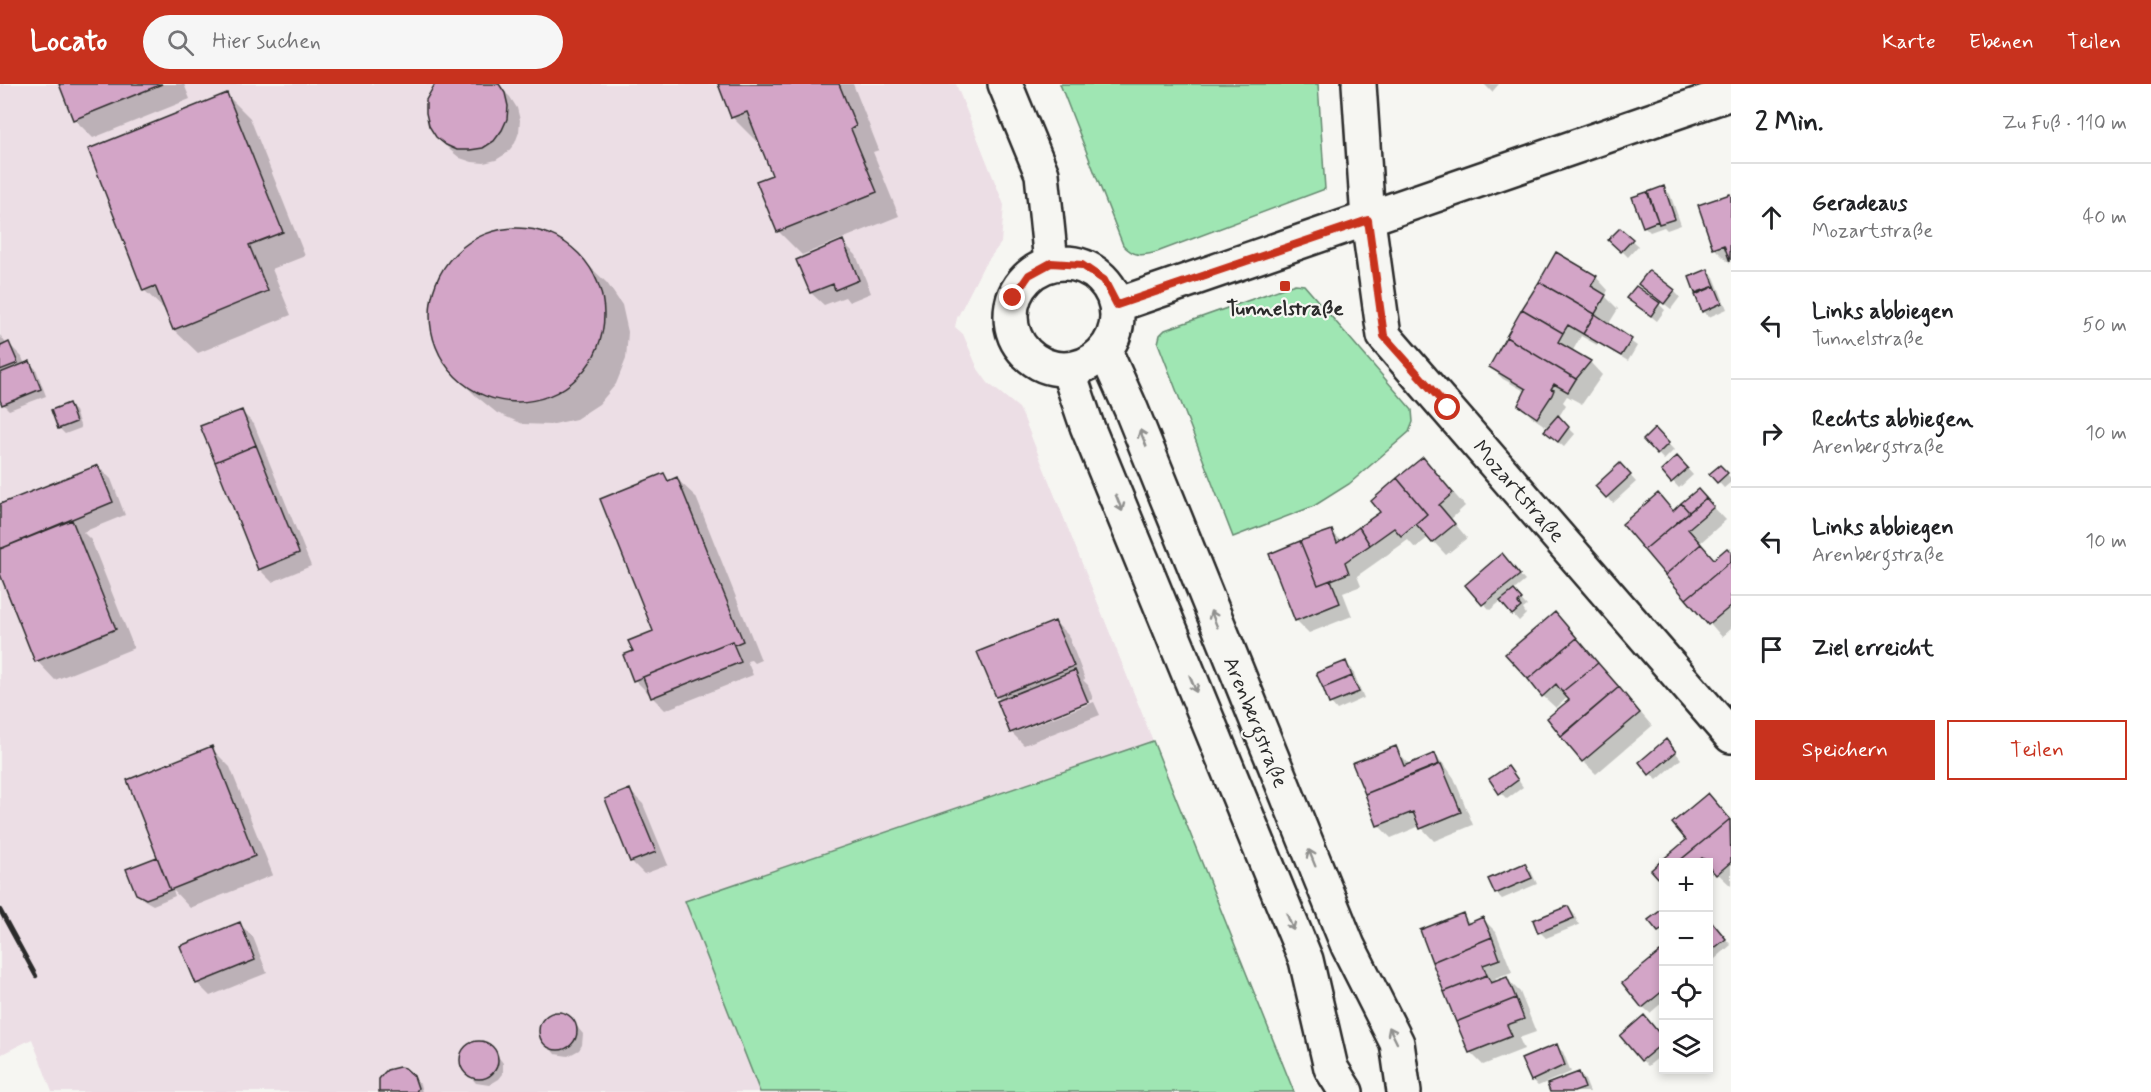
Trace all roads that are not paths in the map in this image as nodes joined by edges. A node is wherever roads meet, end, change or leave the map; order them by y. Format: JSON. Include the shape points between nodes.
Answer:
{"nodes":[{"id":1,"x":1005,"y":84,"type":"edge"},
{"id":2,"x":1359,"y":84,"type":"edge"},
{"id":3,"x":1731,"y":93,"type":"edge"},
{"id":4,"x":1368,"y":220,"type":"junction"},
{"id":5,"x":1051,"y":263,"type":"junction"},
{"id":6,"x":1117,"y":305,"type":"junction"},
{"id":7,"x":1105,"y":351,"type":"junction"},
{"id":8,"x":1068,"y":370,"type":"junction"},
{"id":9,"x":1731,"y":736,"type":"edge"},
{"id":10,"x":1346,"y":1092,"type":"edge"},
{"id":11,"x":1404,"y":1092,"type":"edge"}],
"edges":[{"from":1,"to":5,"type":"street","via":[[1042,174]]},
{"from":2,"to":4,"type":"street","name":"Mozartstraße"},
{"from":3,"to":4,"type":"street"},
{"from":4,"to":6,"type":"street"},
{"from":4,"to":9,"type":"street","name":"Mozartstraße","via":[[1384,336]]},
{"from":5,"to":6,"type":"street","via":[[1082,265],[1104,280]]},
{"from":5,"to":8,"type":"street","via":[[1029,275],[1013,298],[1010,323],[1019,347],[1039,364]]},
{"from":6,"to":7,"type":"street","via":[[1117,328]]},
{"from":7,"to":8,"type":"street","via":[[1087,365]]},
{"from":11,"to":7,"type":"street","name":"Arenbergstraße","one_way":true,"via":[[1397,1043],[1348,946]]},
{"from":8,"to":10,"type":"street","name":"Arenbergstraße","one_way":true,"via":[[1087,426],[1306,960],[1331,1068]]}]}
